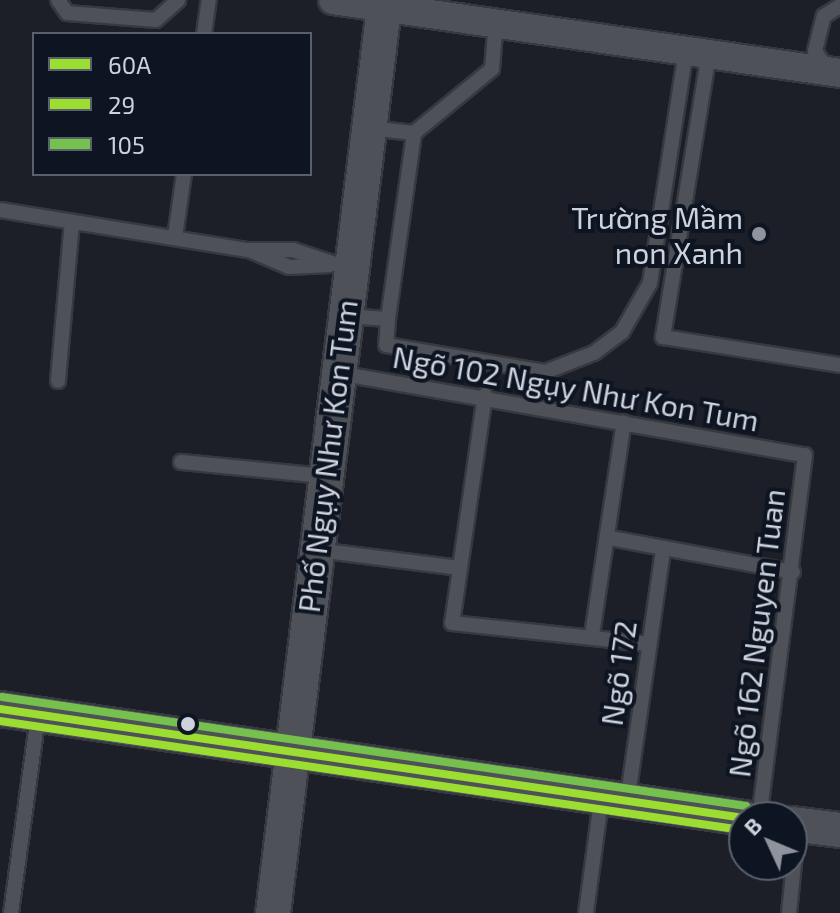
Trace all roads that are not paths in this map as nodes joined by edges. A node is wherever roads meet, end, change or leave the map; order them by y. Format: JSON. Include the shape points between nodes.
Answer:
{"nodes":[{"id":1,"x":58,"y":0,"type":"edge"},
{"id":2,"x":178,"y":0,"type":"edge"},
{"id":3,"x":209,"y":0,"type":"edge"},
{"id":4,"x":333,"y":0,"type":"edge"},
{"id":5,"x":385,"y":3,"type":"edge"},
{"id":6,"x":840,"y":6,"type":"edge"},
{"id":7,"x":496,"y":20,"type":"junction"},
{"id":8,"x":204,"y":32,"type":"edge"},
{"id":9,"x":697,"y":51,"type":"junction"},
{"id":10,"x":836,"y":68,"type":"edge"},
{"id":11,"x":369,"y":128,"type":"junction"},
{"id":12,"x":414,"y":133,"type":"junction"},
{"id":13,"x":184,"y":176,"type":"edge"},
{"id":14,"x":0,"y":210,"type":"edge"},
{"id":15,"x":72,"y":222,"type":"junction"},
{"id":16,"x":175,"y":237,"type":"junction"},
{"id":17,"x":340,"y":267,"type":"junction"},
{"id":18,"x":344,"y":316,"type":"junction"},
{"id":19,"x":388,"y":319,"type":"junction"},
{"id":20,"x":840,"y":365,"type":"edge"},
{"id":21,"x":338,"y":373,"type":"junction"},
{"id":22,"x":58,"y":381,"type":"dead end"},
{"id":23,"x":485,"y":395,"type":"junction"},
{"id":24,"x":624,"y":422,"type":"junction"},
{"id":25,"x":805,"y":455,"type":"joint"},
{"id":26,"x":181,"y":462,"type":"dead end"},
{"id":27,"x":324,"y":476,"type":"junction"},
{"id":28,"x":610,"y":538,"type":"junction"},
{"id":29,"x":315,"y":549,"type":"junction"},
{"id":30,"x":663,"y":549,"type":"junction"},
{"id":31,"x":460,"y":568,"type":"junction"},
{"id":32,"x":793,"y":572,"type":"junction"},
{"id":33,"x":592,"y":635,"type":"junction"},
{"id":34,"x":647,"y":644,"type":"junction"},
{"id":35,"x":0,"y":709,"type":"edge"},
{"id":36,"x":38,"y":715,"type":"junction"},
{"id":37,"x":291,"y":755,"type":"junction"},
{"id":38,"x":761,"y":801,"type":"edge"},
{"id":39,"x":614,"y":802,"type":"junction"},
{"id":40,"x":728,"y":816,"type":"edge"},
{"id":41,"x":808,"y":826,"type":"edge"},
{"id":42,"x":840,"y":830,"type":"edge"},
{"id":43,"x":791,"y":881,"type":"edge"},
{"id":44,"x":11,"y":913,"type":"edge"},
{"id":45,"x":273,"y":913,"type":"edge"},
{"id":46,"x":586,"y":913,"type":"edge"},
{"id":47,"x":789,"y":913,"type":"edge"}],
"edges":[{"from":1,"to":2,"type":"lane","via":[[67,13],[156,20]]},
{"from":3,"to":8,"type":"lane"},
{"from":4,"to":5,"type":"street"},
{"from":5,"to":7,"type":"street"},
{"from":5,"to":11,"type":"street","name":"Phố Ngụy Như Kon Tum"},
{"from":6,"to":10,"type":"lane","via":[[824,16],[815,51]]},
{"from":7,"to":9,"type":"street"},
{"from":7,"to":12,"type":"lane","via":[[492,69]]},
{"from":9,"to":10,"type":"street"},
{"from":9,"to":19,"type":"lane","via":[[644,299],[622,332],[594,353],[545,372],[386,345]]},
{"from":9,"to":20,"type":"lane","via":[[663,337]]},
{"from":11,"to":12,"type":"lane"},
{"from":11,"to":17,"type":"street","name":"Phố Ngụy Như Kon Tum"},
{"from":12,"to":19,"type":"lane"},
{"from":13,"to":16,"type":"lane"},
{"from":14,"to":15,"type":"lane"},
{"from":15,"to":16,"type":"lane"},
{"from":15,"to":22,"type":"lane"},
{"from":16,"to":17,"type":"lane","via":[[248,250],[289,267]]},
{"from":17,"to":18,"type":"street","name":"Phố Ngụy Như Kon Tum"},
{"from":18,"to":19,"type":"lane"},
{"from":18,"to":21,"type":"street","name":"Phố Ngụy Như Kon Tum"},
{"from":21,"to":23,"type":"lane","name":"Ngõ 102 Ngụy Như Kon Tum"},
{"from":21,"to":27,"type":"street","name":"Phố Ngụy Như Kon Tum"},
{"from":23,"to":24,"type":"lane","name":"Ngõ 102 Ngụy Như Kon Tum"},
{"from":23,"to":31,"type":"lane"},
{"from":24,"to":25,"type":"lane","name":"Ngõ 102 Ngụy Như Kon Tum"},
{"from":24,"to":28,"type":"lane"},
{"from":25,"to":32,"type":"lane","name":"Ngõ 162 Nguyen Tuan"},
{"from":26,"to":27,"type":"lane"},
{"from":27,"to":29,"type":"street","name":"Phố Ngụy Như Kon Tum"},
{"from":28,"to":30,"type":"lane"},
{"from":28,"to":33,"type":"lane"},
{"from":29,"to":31,"type":"lane"},
{"from":29,"to":37,"type":"street","name":"Phố Ngụy Như Kon Tum"},
{"from":30,"to":32,"type":"lane"},
{"from":30,"to":34,"type":"lane","name":"Ngõ 172"},
{"from":31,"to":33,"type":"lane","via":[[452,623]]},
{"from":32,"to":38,"type":"lane","name":"Ngõ 162 Nguyen Tuan"},
{"from":33,"to":34,"type":"lane"},
{"from":34,"to":39,"type":"lane","name":"Ngõ 172"},
{"from":35,"to":36,"type":"street"},
{"from":36,"to":37,"type":"street"},
{"from":36,"to":44,"type":"lane"},
{"from":37,"to":39,"type":"street"},
{"from":37,"to":45,"type":"street","name":"Phố Ngụy Như Kon Tum"},
{"from":39,"to":40,"type":"street"},
{"from":39,"to":46,"type":"lane","name":"Ngõ 172"},
{"from":41,"to":42,"type":"street"},
{"from":43,"to":47,"type":"lane"}]}
